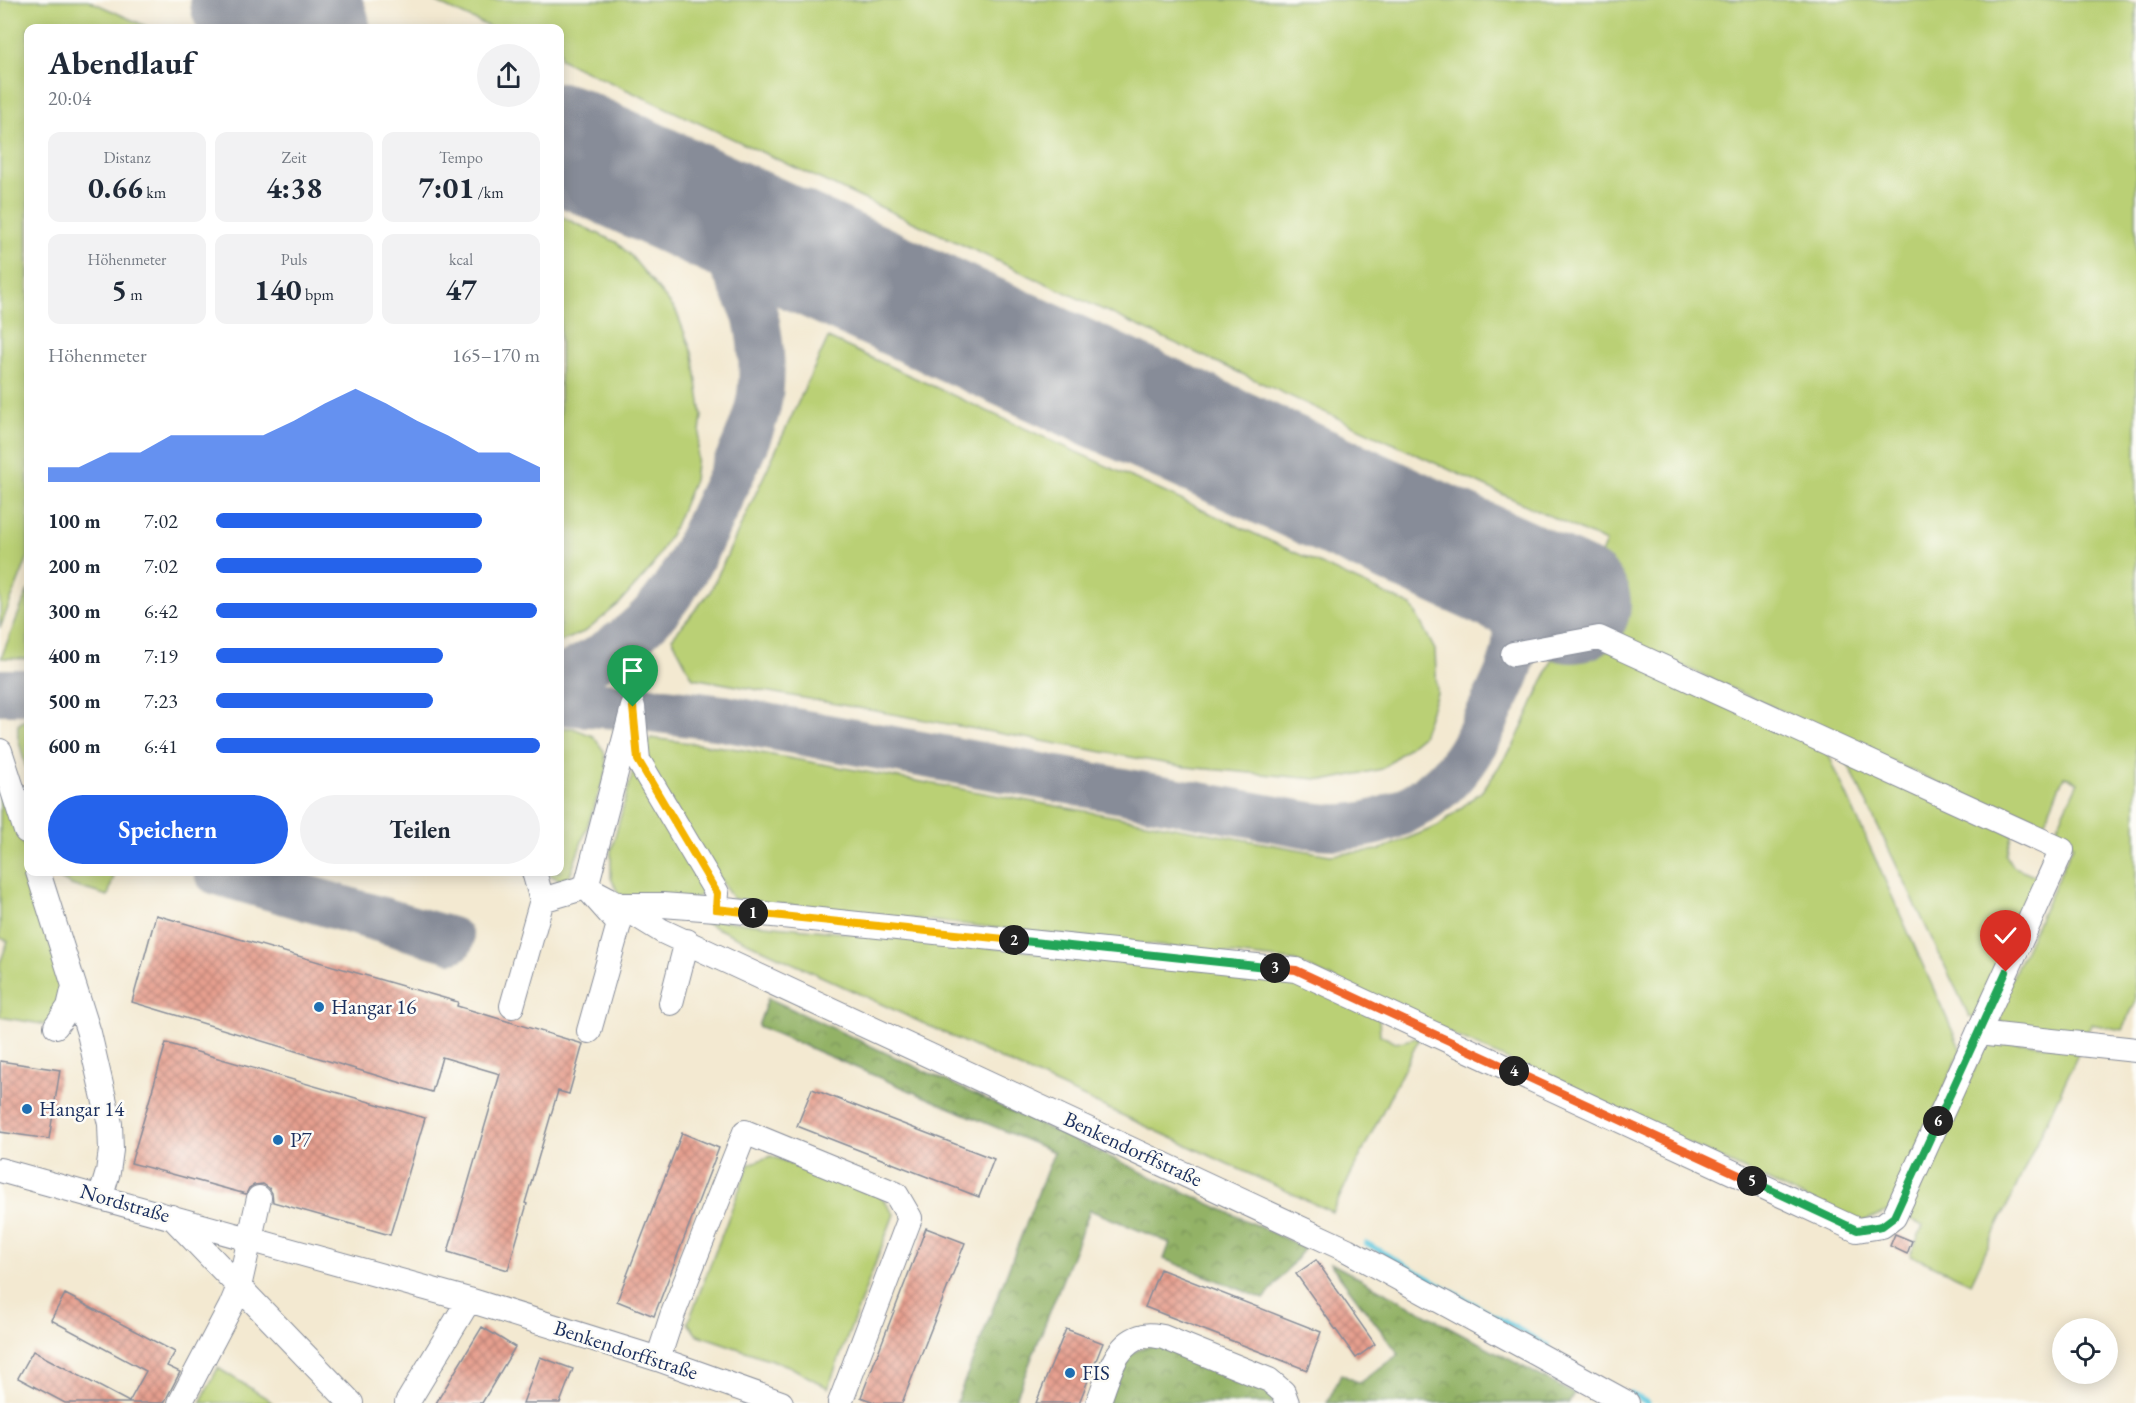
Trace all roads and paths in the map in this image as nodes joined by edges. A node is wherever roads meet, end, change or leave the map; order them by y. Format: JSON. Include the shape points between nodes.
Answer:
{"nodes":[{"id":1,"x":1513,"y":654,"type":"dead end"},
{"id":2,"x":0,"y":751,"type":"edge"},
{"id":3,"x":24,"y":822,"type":"edge"},
{"id":4,"x":39,"y":876,"type":"edge"},
{"id":5,"x":535,"y":876,"type":"edge"},
{"id":6,"x":586,"y":887,"type":"junction"},
{"id":7,"x":542,"y":900,"type":"junction"},
{"id":8,"x":620,"y":905,"type":"junction"},
{"id":9,"x":716,"y":909,"type":"junction"},
{"id":10,"x":687,"y":942,"type":"junction"},
{"id":11,"x":74,"y":986,"type":"junction"},
{"id":12,"x":671,"y":1003,"type":"dead end"},
{"id":13,"x":512,"y":1006,"type":"dead end"},
{"id":14,"x":56,"y":1026,"type":"dead end"},
{"id":15,"x":589,"y":1031,"type":"dead end"},
{"id":16,"x":1978,"y":1033,"type":"junction"},
{"id":17,"x":2136,"y":1050,"type":"edge"},
{"id":18,"x":0,"y":1170,"type":"edge"},
{"id":19,"x":101,"y":1196,"type":"junction"},
{"id":20,"x":259,"y":1198,"type":"dead end"},
{"id":21,"x":171,"y":1216,"type":"junction"},
{"id":22,"x":250,"y":1238,"type":"junction"},
{"id":23,"x":238,"y":1287,"type":"junction"},
{"id":24,"x":469,"y":1300,"type":"junction"},
{"id":25,"x":658,"y":1359,"type":"junction"},
{"id":26,"x":720,"y":1392,"type":"edge"},
{"id":27,"x":180,"y":1403,"type":"edge"},
{"id":28,"x":351,"y":1403,"type":"edge"},
{"id":29,"x":407,"y":1403,"type":"edge"},
{"id":30,"x":781,"y":1403,"type":"edge"},
{"id":31,"x":840,"y":1403,"type":"edge"},
{"id":32,"x":1098,"y":1403,"type":"edge"},
{"id":33,"x":1287,"y":1403,"type":"edge"},
{"id":34,"x":1627,"y":1403,"type":"edge"}],
"edges":[{"from":1,"to":16,"type":"street","via":[[1599,638],[2062,850]]},
{"from":2,"to":3,"type":"street"},
{"from":4,"to":11,"type":"street"},
{"from":5,"to":7,"type":"street"},
{"from":6,"to":7,"type":"street"},
{"from":6,"to":8,"type":"street","name":"Benkendorffstraße"},
{"from":6,"to":9,"type":"street","via":[[633,707],[638,760],[717,893]]},
{"from":6,"to":15,"type":"street","via":[[619,924]]},
{"from":7,"to":13,"type":"street"},
{"from":8,"to":9,"type":"street"},
{"from":8,"to":10,"type":"street","name":"Benkendorffstraße"},
{"from":9,"to":16,"type":"street","via":[[1296,970],[1857,1230],[1882,1226],[1894,1217]]},
{"from":10,"to":12,"type":"street"},
{"from":10,"to":34,"type":"street","name":"Benkendorffstraße","via":[[1347,1250]]},
{"from":11,"to":14,"type":"street","via":[[69,1007]]},
{"from":11,"to":19,"type":"street","via":[[110,1124],[111,1150]]},
{"from":16,"to":17,"type":"street"},
{"from":18,"to":19,"type":"street","name":"Nordstraße"},
{"from":19,"to":21,"type":"street","name":"Nordstraße"},
{"from":20,"to":22,"type":"street"},
{"from":21,"to":22,"type":"street","name":"Nordstraße"},
{"from":21,"to":23,"type":"street"},
{"from":22,"to":23,"type":"street"},
{"from":22,"to":24,"type":"street","name":"Benkendorffstraße"},
{"from":23,"to":27,"type":"street"},
{"from":23,"to":28,"type":"street"},
{"from":24,"to":25,"type":"street","name":"Benkendorffstraße"},
{"from":24,"to":29,"type":"street"},
{"from":25,"to":26,"type":"street","name":"Benkendorffstraße"},
{"from":25,"to":31,"type":"street","via":[[745,1132],[896,1194],[910,1218]]},
{"from":26,"to":30,"type":"street","name":"Benkendorffstraße"},
{"from":32,"to":33,"type":"street","via":[[1118,1353],[1128,1342],[1145,1335],[1163,1337],[1269,1380],[1283,1392]]}]}
